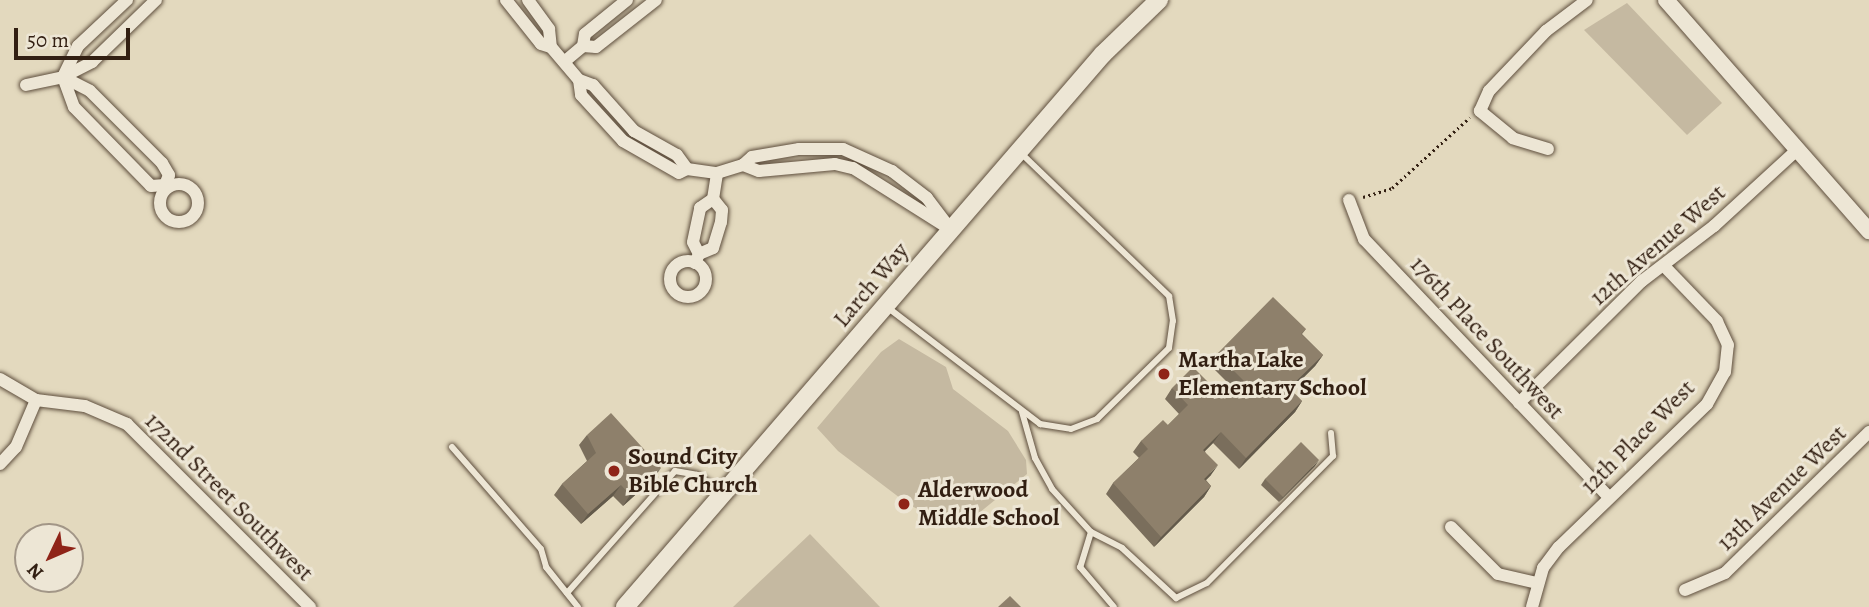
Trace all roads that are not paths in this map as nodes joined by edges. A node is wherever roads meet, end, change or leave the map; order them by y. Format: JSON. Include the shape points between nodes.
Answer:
{"nodes":[{"id":1,"x":127,"y":0,"type":"edge"},
{"id":2,"x":156,"y":0,"type":"edge"},
{"id":3,"x":506,"y":0,"type":"edge"},
{"id":4,"x":528,"y":0,"type":"edge"},
{"id":5,"x":627,"y":0,"type":"edge"},
{"id":6,"x":656,"y":0,"type":"edge"},
{"id":7,"x":1587,"y":0,"type":"edge"},
{"id":8,"x":1666,"y":0,"type":"edge"},
{"id":9,"x":1150,"y":3,"type":"edge"},
{"id":10,"x":583,"y":46,"type":"junction"},
{"id":11,"x":551,"y":47,"type":"junction"},
{"id":12,"x":564,"y":62,"type":"junction"},
{"id":13,"x":63,"y":77,"type":"junction"},
{"id":14,"x":26,"y":85,"type":"dead end"},
{"id":15,"x":1548,"y":149,"type":"dead end"},
{"id":16,"x":1797,"y":150,"type":"junction"},
{"id":17,"x":1018,"y":151,"type":"junction"},
{"id":18,"x":717,"y":173,"type":"junction"},
{"id":19,"x":713,"y":199,"type":"junction"},
{"id":20,"x":1349,"y":200,"type":"road end"},
{"id":21,"x":950,"y":229,"type":"junction"},
{"id":22,"x":1869,"y":231,"type":"edge"},
{"id":23,"x":1664,"y":266,"type":"junction"},
{"id":24,"x":886,"y":305,"type":"junction"},
{"id":25,"x":0,"y":379,"type":"edge"},
{"id":26,"x":36,"y":400,"type":"junction"},
{"id":27,"x":1519,"y":403,"type":"junction"},
{"id":28,"x":1022,"y":412,"type":"junction"},
{"id":29,"x":1869,"y":432,"type":"edge"},
{"id":30,"x":1331,"y":433,"type":"dead end"},
{"id":31,"x":452,"y":447,"type":"dead end"},
{"id":32,"x":0,"y":464,"type":"edge"},
{"id":33,"x":724,"y":495,"type":"junction"},
{"id":34,"x":1608,"y":496,"type":"junction"},
{"id":35,"x":1451,"y":527,"type":"dead end"},
{"id":36,"x":1091,"y":532,"type":"junction"},
{"id":37,"x":1538,"y":583,"type":"junction"},
{"id":38,"x":1685,"y":590,"type":"dead end"},
{"id":39,"x":567,"y":593,"type":"junction"},
{"id":40,"x":1532,"y":604,"type":"edge"},
{"id":41,"x":310,"y":607,"type":"edge"},
{"id":42,"x":578,"y":607,"type":"edge"},
{"id":43,"x":625,"y":607,"type":"edge"},
{"id":44,"x":1114,"y":607,"type":"edge"}],
"edges":[{"from":1,"to":13,"type":"street","via":[[78,46]]},
{"from":2,"to":13,"type":"street","via":[[92,62]]},
{"from":3,"to":11,"type":"street","via":[[533,37]]},
{"from":4,"to":11,"type":"street","via":[[549,29]]},
{"from":5,"to":10,"type":"street","via":[[585,34]]},
{"from":6,"to":10,"type":"street","via":[[596,47]]},
{"from":7,"to":15,"type":"street","via":[[1546,31],[1489,92],[1480,111],[1513,138]]},
{"from":8,"to":16,"type":"street"},
{"from":9,"to":17,"type":"main road","name":"Larch Way"},
{"from":10,"to":12,"type":"street"},
{"from":11,"to":12,"type":"street"},
{"from":12,"to":18,"type":"street","via":[[579,80],[593,85],[634,131],[682,159],[687,169]]},
{"from":13,"to":13,"type":"street","via":[[74,107],[151,186],[166,187],[169,175],[162,163],[90,91]]},
{"from":13,"to":14,"type":"street"},
{"from":16,"to":22,"type":"street"},
{"from":16,"to":23,"type":"street","name":"12th Avenue West"},
{"from":17,"to":21,"type":"main road","name":"Larch Way"},
{"from":17,"to":28,"type":"lane","via":[[1169,296],[1173,321],[1169,348],[1097,419],[1071,429],[1040,424]]},
{"from":18,"to":19,"type":"street"},
{"from":18,"to":21,"type":"street","via":[[743,165],[758,171],[835,164],[853,168]]},
{"from":19,"to":19,"type":"street","via":[[699,208],[693,242],[697,258],[713,248],[721,222],[722,210]]},
{"from":20,"to":27,"type":"street","name":"176th Place Southwest","via":[[1364,239]]},
{"from":21,"to":24,"type":"main road","name":"Larch Way"},
{"from":23,"to":27,"type":"street","name":"12th Avenue West","via":[[1642,281]]},
{"from":23,"to":34,"type":"street","name":"12th Place West","via":[[1717,321],[1728,345],[1724,372],[1707,404]]},
{"from":24,"to":28,"type":"lane"},
{"from":24,"to":33,"type":"main road","name":"Larch Way"},
{"from":25,"to":26,"type":"street"},
{"from":26,"to":32,"type":"street","via":[[16,447]]},
{"from":26,"to":41,"type":"street","name":"172nd Street Southwest","via":[[85,406],[127,424]]},
{"from":27,"to":34,"type":"street","name":"176th Place Southwest"},
{"from":28,"to":36,"type":"lane","via":[[1035,458],[1052,489]]},
{"from":29,"to":38,"type":"street","name":"13th Avenue West","via":[[1725,573]]},
{"from":30,"to":36,"type":"lane","via":[[1333,456],[1207,583],[1176,598],[1122,548]]},
{"from":31,"to":39,"type":"lane","via":[[541,549],[546,567]]},
{"from":33,"to":39,"type":"lane","via":[[685,470],[666,478]]},
{"from":33,"to":43,"type":"main road","name":"Larch Way"},
{"from":34,"to":37,"type":"street","name":"12th Place West","via":[[1559,547]]},
{"from":35,"to":37,"type":"street","via":[[1498,574]]},
{"from":36,"to":44,"type":"lane","via":[[1080,567]]},
{"from":37,"to":40,"type":"street","name":"12th Place West"},
{"from":39,"to":42,"type":"lane"}]}
